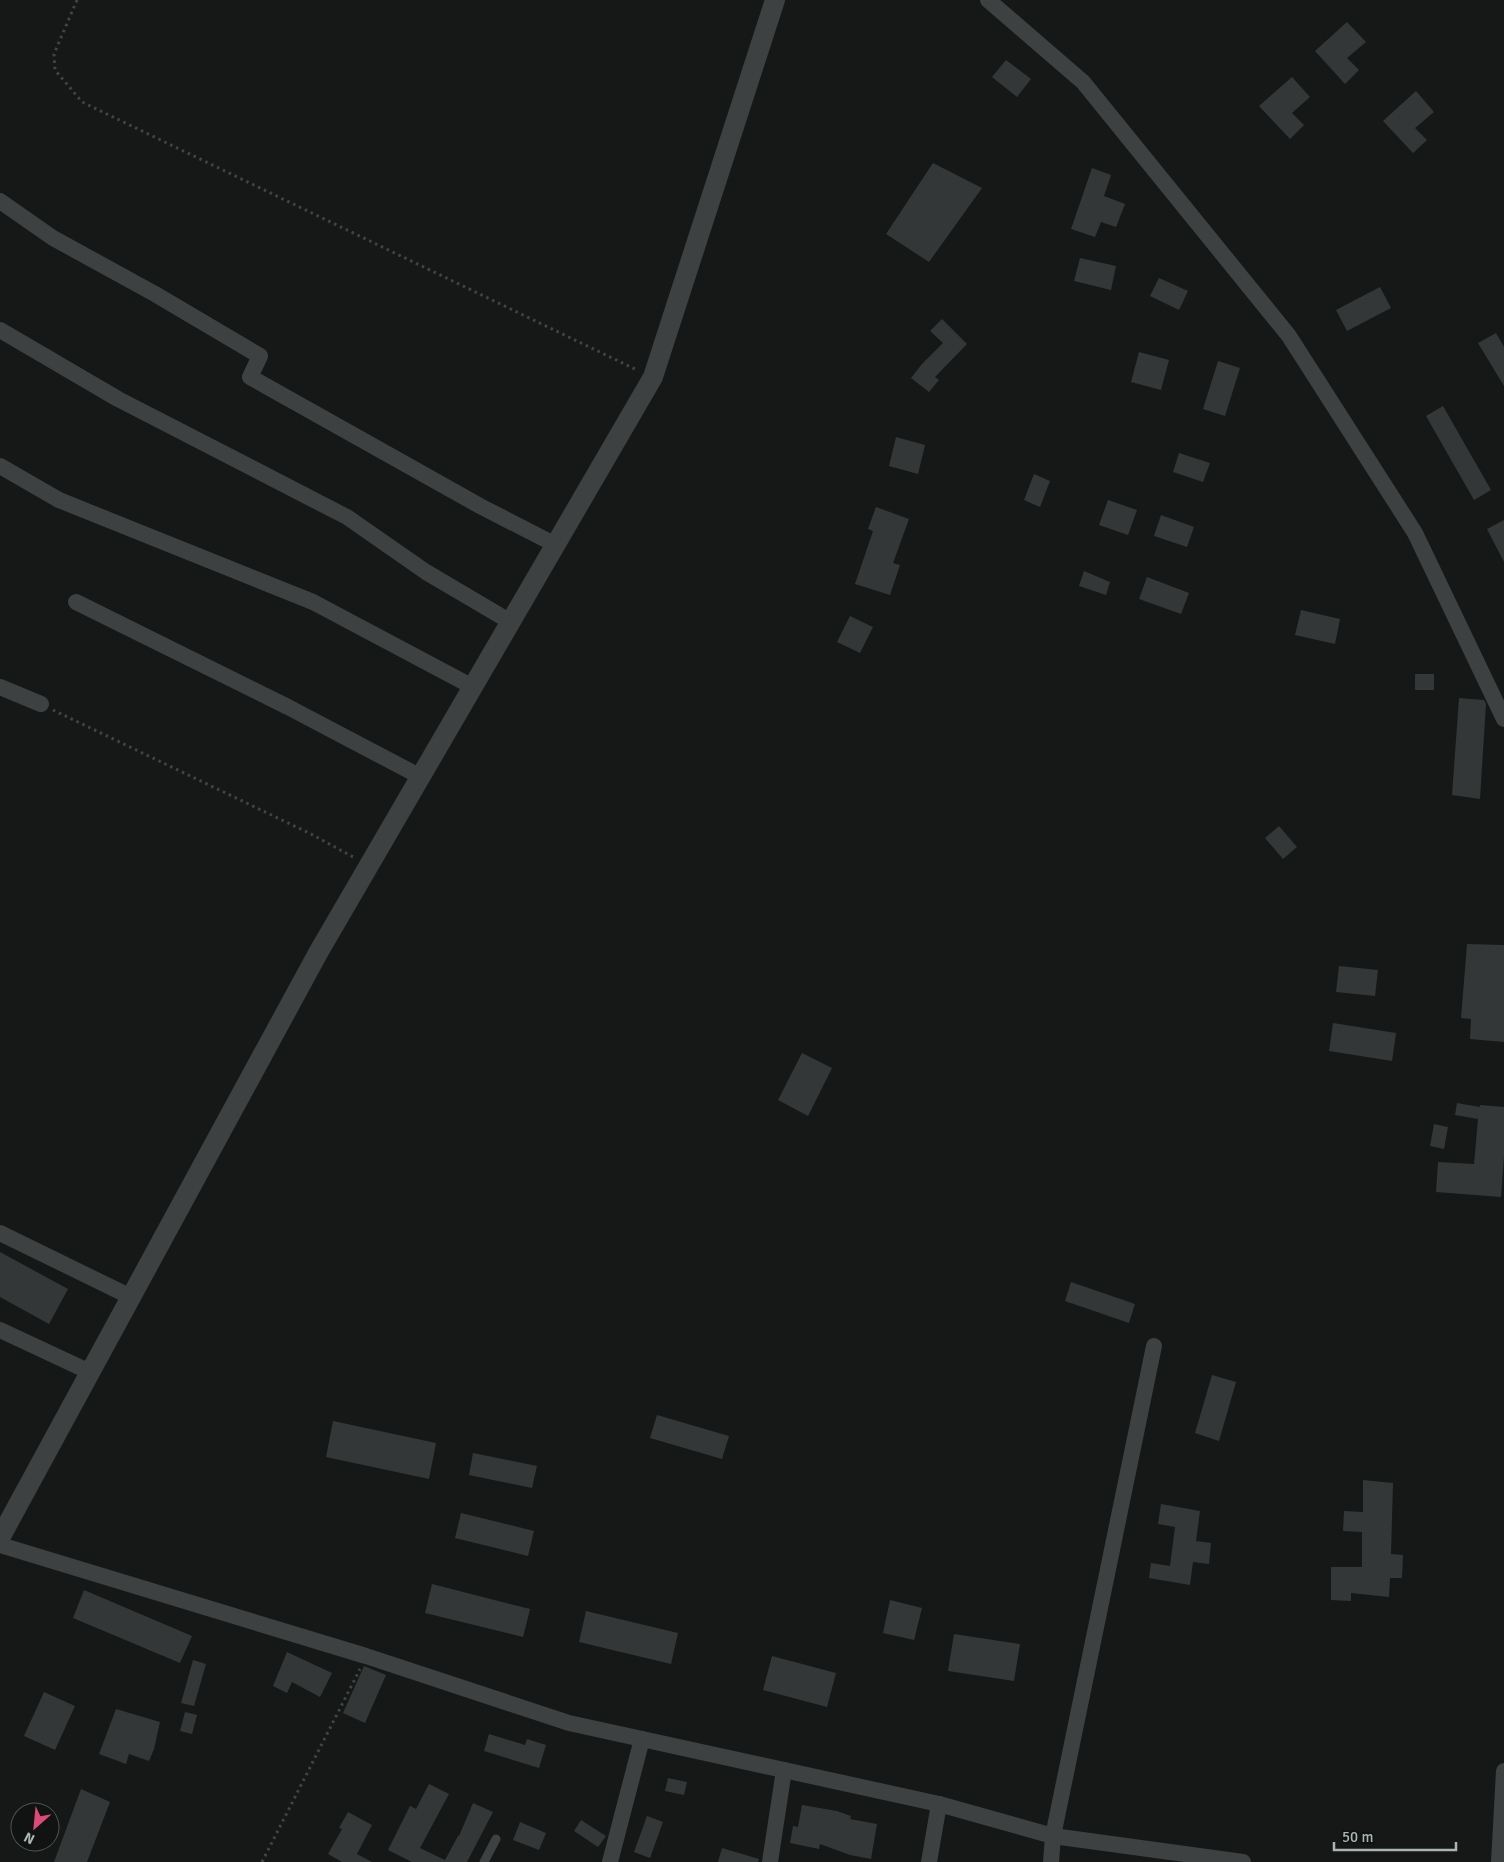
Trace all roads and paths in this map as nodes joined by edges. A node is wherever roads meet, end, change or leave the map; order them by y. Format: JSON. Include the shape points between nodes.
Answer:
{"nodes":[{"id":1,"x":77,"y":0,"type":"edge"},
{"id":2,"x":775,"y":0,"type":"edge"},
{"id":3,"x":988,"y":0,"type":"edge"},
{"id":4,"x":0,"y":201,"type":"edge"},
{"id":5,"x":0,"y":330,"type":"edge"},
{"id":6,"x":654,"y":378,"type":"junction"},
{"id":7,"x":0,"y":466,"type":"edge"},
{"id":8,"x":556,"y":545,"type":"junction"},
{"id":9,"x":76,"y":602,"type":"dead end"},
{"id":10,"x":511,"y":622,"type":"junction"},
{"id":11,"x":0,"y":686,"type":"edge"},
{"id":12,"x":473,"y":687,"type":"junction"},
{"id":13,"x":41,"y":704,"type":"joint"},
{"id":14,"x":1504,"y":718,"type":"edge"},
{"id":15,"x":421,"y":777,"type":"junction"},
{"id":16,"x":369,"y":865,"type":"junction"},
{"id":17,"x":0,"y":1233,"type":"edge"},
{"id":18,"x":131,"y":1297,"type":"junction"},
{"id":19,"x":0,"y":1330,"type":"edge"},
{"id":20,"x":1154,"y":1346,"type":"dead end"},
{"id":21,"x":90,"y":1372,"type":"junction"},
{"id":22,"x":0,"y":1538,"type":"edge"},
{"id":23,"x":0,"y":1545,"type":"edge"},
{"id":24,"x":366,"y":1656,"type":"junction"},
{"id":25,"x":642,"y":1739,"type":"junction"},
{"id":26,"x":784,"y":1770,"type":"junction"},
{"id":27,"x":1504,"y":1771,"type":"edge"},
{"id":28,"x":940,"y":1804,"type":"junction"},
{"id":29,"x":1054,"y":1836,"type":"junction"},
{"id":30,"x":496,"y":1839,"type":"dead end"},
{"id":31,"x":1221,"y":1860,"type":"edge"},
{"id":32,"x":262,"y":1862,"type":"edge"},
{"id":33,"x":484,"y":1862,"type":"edge"},
{"id":34,"x":610,"y":1862,"type":"edge"},
{"id":35,"x":770,"y":1862,"type":"edge"},
{"id":36,"x":929,"y":1862,"type":"edge"},
{"id":37,"x":1050,"y":1862,"type":"edge"},
{"id":38,"x":1243,"y":1862,"type":"edge"},
{"id":39,"x":1499,"y":1862,"type":"edge"}],
"edges":[{"from":1,"to":6,"type":"path","via":[[54,54],[55,70],[82,102]]},
{"from":2,"to":6,"type":"street"},
{"from":3,"to":14,"type":"street","via":[[1083,82],[1289,336],[1416,533]]},
{"from":4,"to":8,"type":"street","via":[[52,238],[260,356],[250,377]]},
{"from":5,"to":10,"type":"street","via":[[118,399],[347,518],[426,572]]},
{"from":6,"to":8,"type":"street"},
{"from":7,"to":12,"type":"street","via":[[59,500],[313,602]]},
{"from":8,"to":10,"type":"street"},
{"from":9,"to":15,"type":"street"},
{"from":10,"to":12,"type":"street"},
{"from":11,"to":13,"type":"street"},
{"from":12,"to":15,"type":"street"},
{"from":13,"to":16,"type":"path"},
{"from":15,"to":16,"type":"street"},
{"from":16,"to":18,"type":"street","via":[[318,952]]},
{"from":17,"to":18,"type":"street"},
{"from":18,"to":21,"type":"street"},
{"from":19,"to":21,"type":"street"},
{"from":20,"to":29,"type":"street"},
{"from":21,"to":22,"type":"street"},
{"from":23,"to":24,"type":"street"},
{"from":24,"to":25,"type":"street","via":[[569,1723]]},
{"from":24,"to":32,"type":"path"},
{"from":25,"to":26,"type":"street"},
{"from":25,"to":34,"type":"street"},
{"from":26,"to":28,"type":"street"},
{"from":26,"to":35,"type":"street"},
{"from":27,"to":39,"type":"street"},
{"from":28,"to":29,"type":"street"},
{"from":28,"to":36,"type":"street"},
{"from":29,"to":31,"type":"street"},
{"from":29,"to":37,"type":"street"},
{"from":30,"to":33,"type":"lane"},
{"from":31,"to":38,"type":"street"}]}
